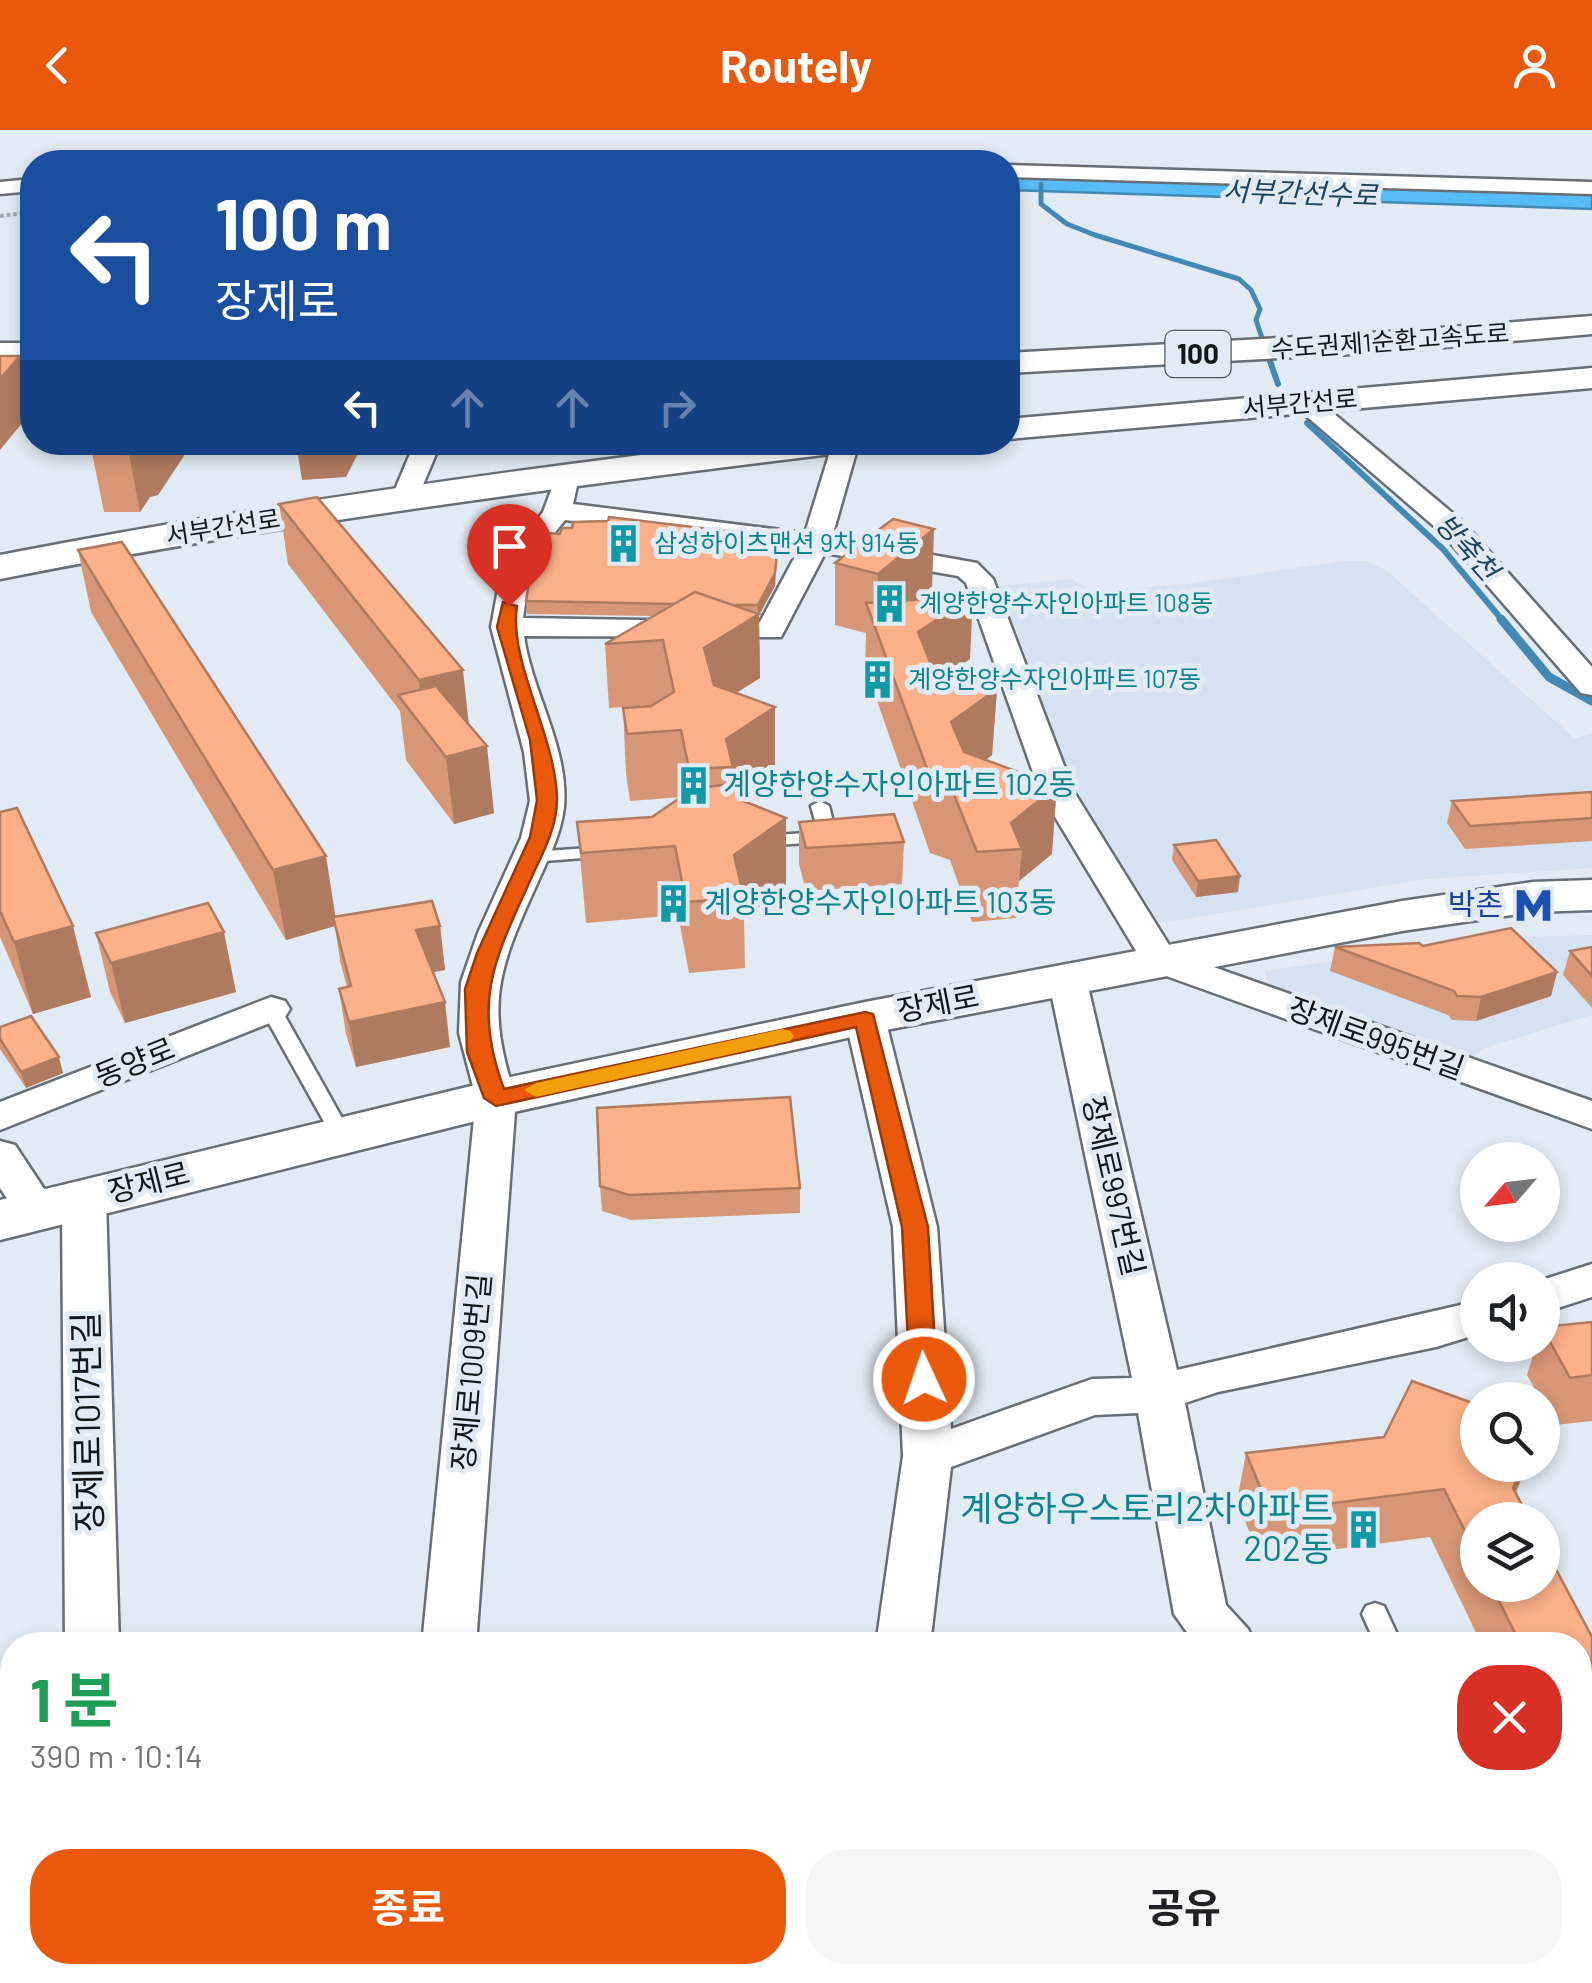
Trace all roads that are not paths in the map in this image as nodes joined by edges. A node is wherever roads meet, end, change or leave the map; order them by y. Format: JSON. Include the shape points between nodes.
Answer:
{"nodes":[{"id":1,"x":1020,"y":170,"type":"edge"},
{"id":2,"x":1592,"y":188,"type":"edge"},
{"id":3,"x":1592,"y":306,"type":"edge"},
{"id":4,"x":1592,"y":325,"type":"edge"},
{"id":5,"x":1381,"y":333,"type":"junction"},
{"id":6,"x":1020,"y":344,"type":"edge"},
{"id":7,"x":1020,"y":363,"type":"edge"},
{"id":8,"x":1592,"y":378,"type":"edge"},
{"id":9,"x":1306,"y":403,"type":"junction"},
{"id":10,"x":1020,"y":427,"type":"edge"},
{"id":11,"x":423,"y":455,"type":"edge"},
{"id":12,"x":771,"y":455,"type":"edge"},
{"id":13,"x":839,"y":455,"type":"edge"},
{"id":14,"x":563,"y":493,"type":"junction"},
{"id":15,"x":404,"y":499,"type":"junction"},
{"id":16,"x":816,"y":543,"type":"junction"},
{"id":17,"x":0,"y":567,"type":"edge"},
{"id":18,"x":506,"y":627,"type":"junction"},
{"id":19,"x":1592,"y":686,"type":"edge"},
{"id":20,"x":820,"y":806,"type":"dead end"},
{"id":21,"x":750,"y":842,"type":"edge"},
{"id":22,"x":614,"y":852,"type":"edge"},
{"id":23,"x":532,"y":857,"type":"junction"},
{"id":24,"x":1592,"y":895,"type":"edge"},
{"id":25,"x":1160,"y":961,"type":"junction"},
{"id":26,"x":1067,"y":978,"type":"junction"},
{"id":27,"x":271,"y":1010,"type":"joint"},
{"id":28,"x":865,"y":1018,"type":"junction"},
{"id":29,"x":496,"y":1098,"type":"junction"},
{"id":30,"x":1592,"y":1116,"type":"edge"},
{"id":31,"x":0,"y":1117,"type":"edge"},
{"id":32,"x":342,"y":1136,"type":"junction"},
{"id":33,"x":0,"y":1154,"type":"edge"},
{"id":34,"x":40,"y":1210,"type":"edge"},
{"id":35,"x":1592,"y":1280,"type":"edge"},
{"id":36,"x":1560,"y":1291,"type":"edge"},
{"id":37,"x":1457,"y":1324,"type":"edge"},
{"id":38,"x":1159,"y":1394,"type":"junction"},
{"id":39,"x":928,"y":1456,"type":"junction"},
{"id":40,"x":1375,"y":1614,"type":"dead end"},
{"id":41,"x":90,"y":1632,"type":"edge"},
{"id":42,"x":450,"y":1632,"type":"edge"},
{"id":43,"x":906,"y":1632,"type":"edge"},
{"id":44,"x":1218,"y":1632,"type":"edge"},
{"id":45,"x":1383,"y":1632,"type":"edge"}],
"edges":[{"from":1,"to":2,"type":"street"},
{"from":3,"to":5,"type":"main road","name":"수도권제1순환고속도로","number":"100"},
{"from":4,"to":5,"type":"main road","name":"수도권제1순환고속도로","number":"100"},
{"from":5,"to":6,"type":"main road","name":"수도권제1순환고속도로","number":"100"},
{"from":5,"to":7,"type":"main road","name":"수도권제1순환고속도로","number":"100"},
{"from":8,"to":9,"type":"main road","name":"서부간선로"},
{"from":9,"to":10,"type":"main road","name":"서부간선로"},
{"from":9,"to":19,"type":"street","via":[[1452,526]]},
{"from":11,"to":15,"type":"street"},
{"from":12,"to":14,"type":"main road","name":"서부간선로"},
{"from":13,"to":16,"type":"street","name":"서부간선로"},
{"from":14,"to":15,"type":"main road","name":"서부간선로"},
{"from":14,"to":16,"type":"street","name":"서부간선로"},
{"from":14,"to":18,"type":"street","via":[[517,562]]},
{"from":15,"to":17,"type":"main road","name":"서부간선로"},
{"from":16,"to":18,"type":"street","name":"서부간선로","via":[[770,630]]},
{"from":16,"to":25,"type":"street","via":[[942,562],[978,579],[1057,792]]},
{"from":18,"to":23,"type":"street","via":[[539,740],[547,800]]},
{"from":20,"to":21,"type":"lane","via":[[828,837]]},
{"from":22,"to":23,"type":"lane"},
{"from":23,"to":29,"type":"street","via":[[476,989],[478,1052]]},
{"from":24,"to":25,"type":"main road","name":"장제로","via":[[1402,916]]},
{"from":25,"to":26,"type":"main road","name":"장제로"},
{"from":25,"to":30,"type":"street","name":"장제로995번길"},
{"from":26,"to":28,"type":"main road","name":"장제로"},
{"from":26,"to":38,"type":"street","name":"장제로997번길"},
{"from":27,"to":31,"type":"street","name":"동양로"},
{"from":27,"to":32,"type":"lane"},
{"from":28,"to":29,"type":"main road","name":"장제로"},
{"from":28,"to":39,"type":"street","via":[[915,1227]]},
{"from":29,"to":32,"type":"main road","name":"장제로"},
{"from":29,"to":42,"type":"street","name":"장제로1009번길"},
{"from":32,"to":34,"type":"main road","name":"장제로"},
{"from":33,"to":34,"type":"street"},
{"from":34,"to":41,"type":"street","name":"장제로1017번길"},
{"from":35,"to":36,"type":"street"},
{"from":37,"to":38,"type":"street"},
{"from":38,"to":39,"type":"street","via":[[1092,1397]]},
{"from":38,"to":44,"type":"street","name":"장제로997번길","via":[[1201,1614]]},
{"from":39,"to":43,"type":"street"},
{"from":40,"to":45,"type":"lane"}]}
